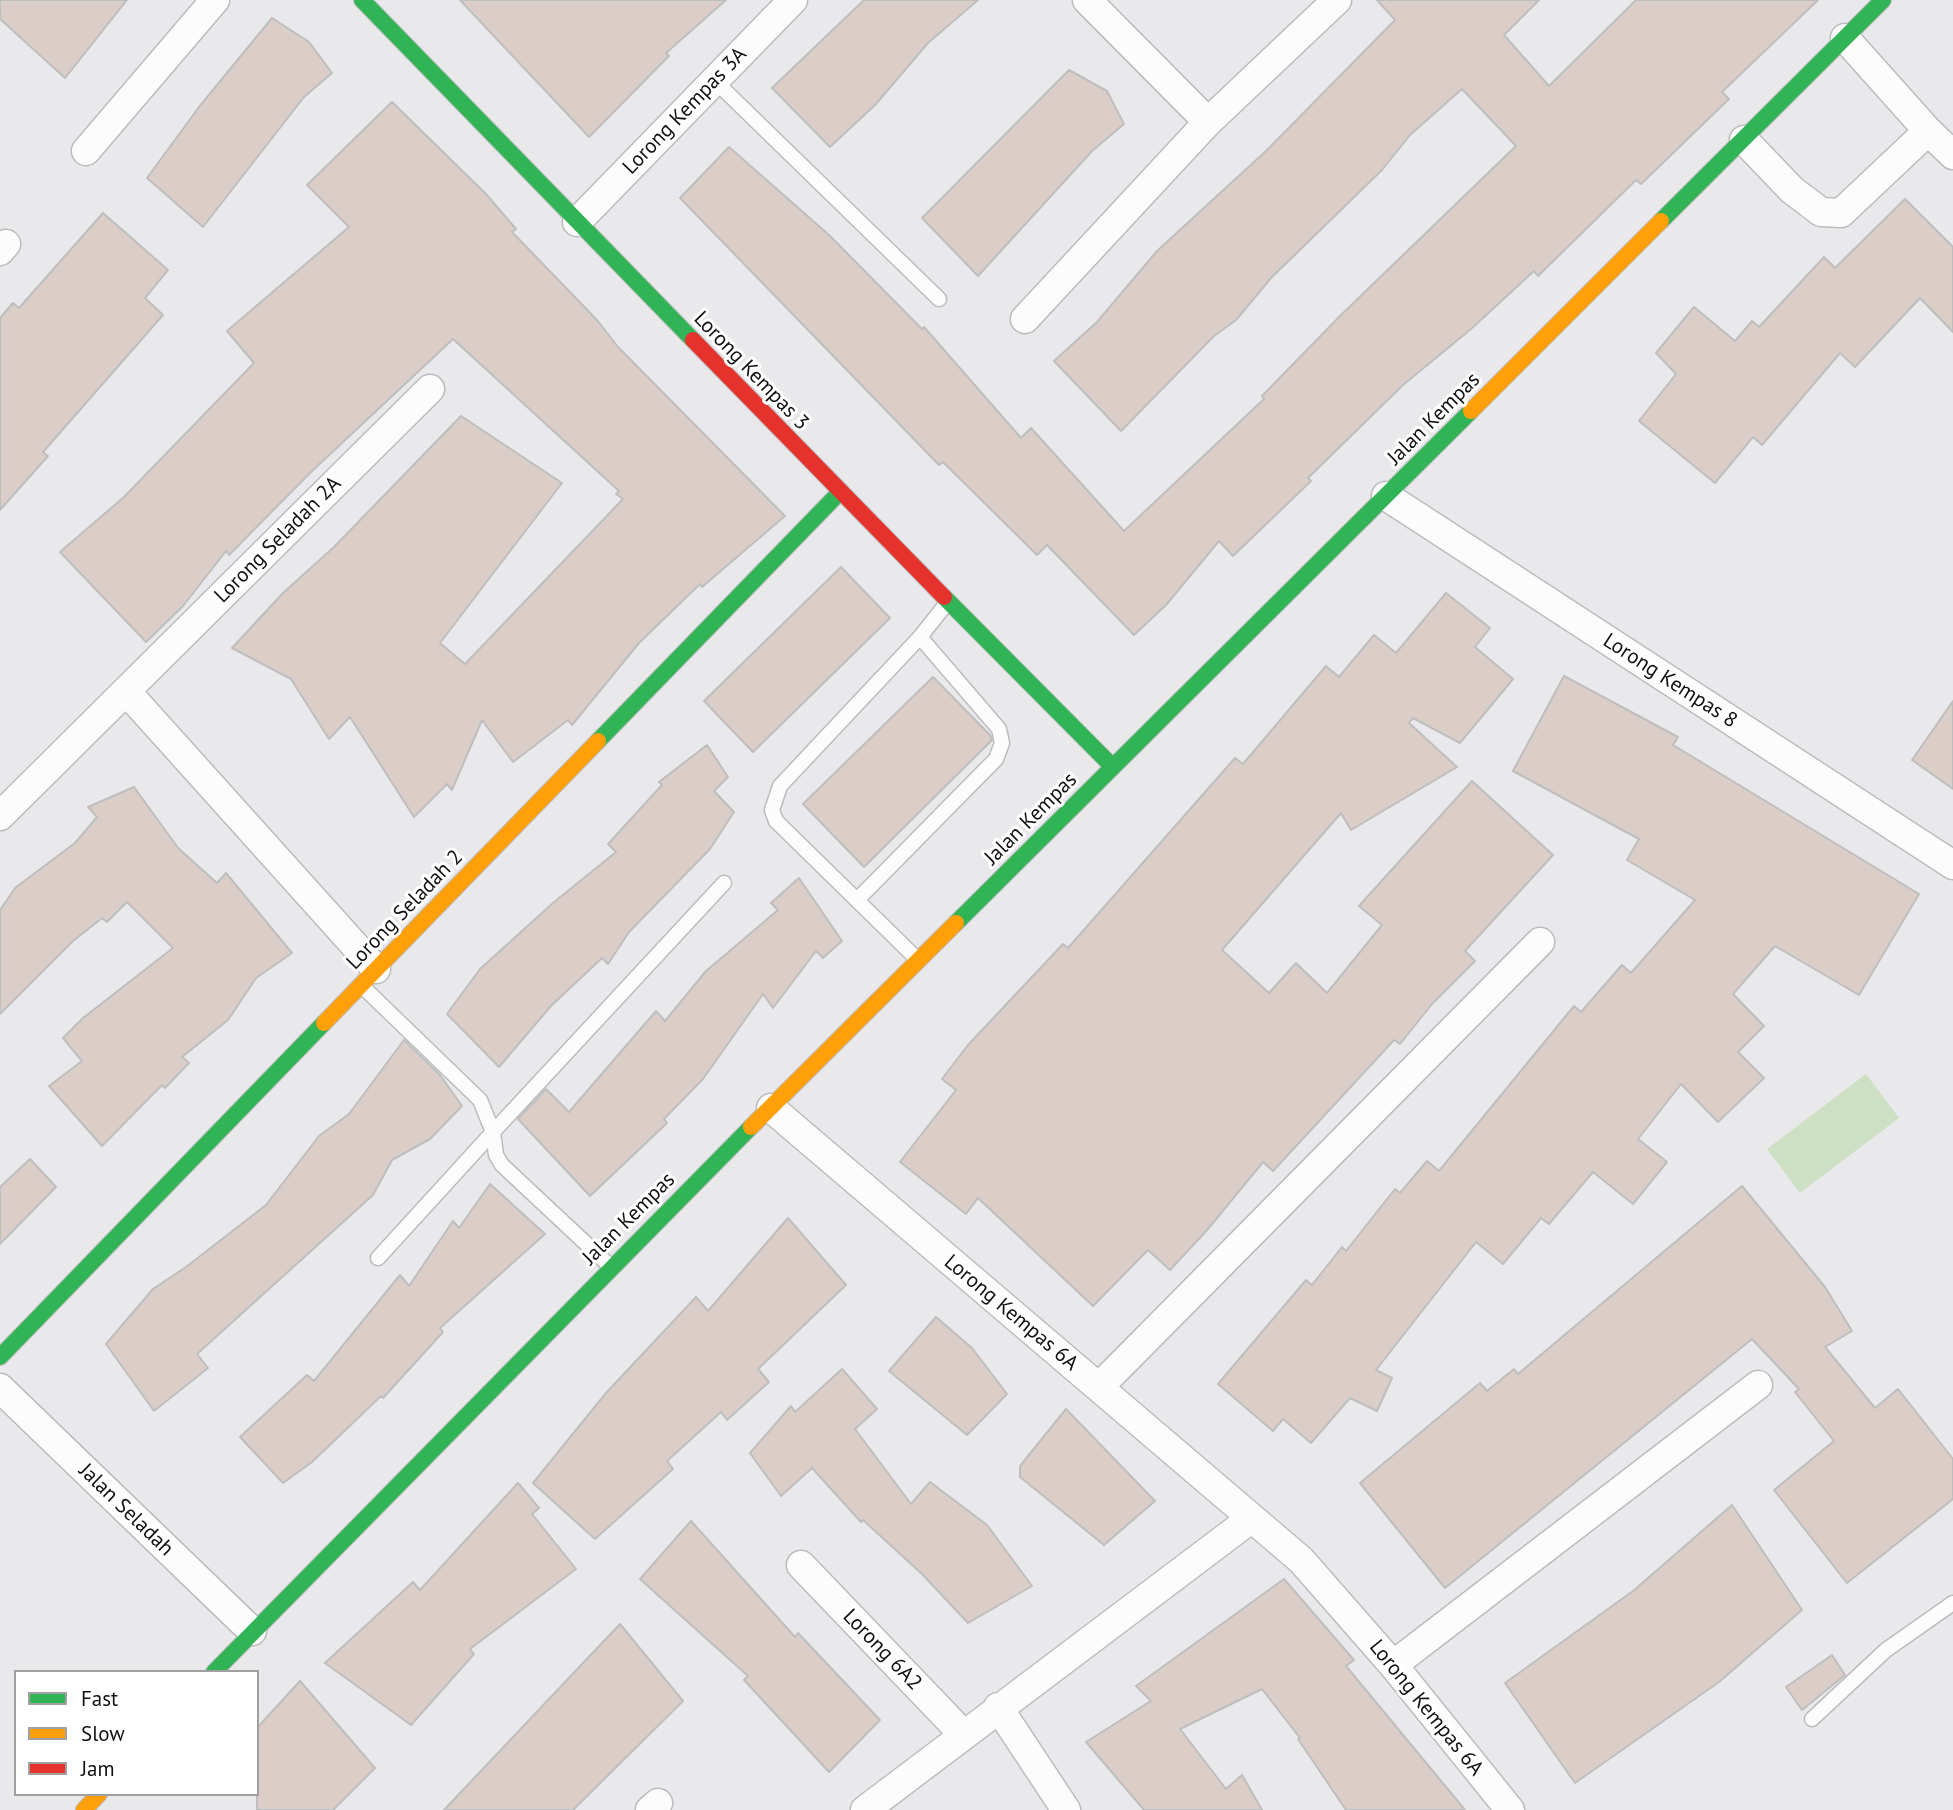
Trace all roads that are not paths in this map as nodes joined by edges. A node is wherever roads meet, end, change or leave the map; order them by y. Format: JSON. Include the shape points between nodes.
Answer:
{"nodes":[{"id":1,"x":215,"y":0,"type":"edge"},
{"id":2,"x":362,"y":0,"type":"edge"},
{"id":3,"x":793,"y":0,"type":"edge"},
{"id":4,"x":1087,"y":0,"type":"edge"},
{"id":5,"x":1337,"y":0,"type":"edge"},
{"id":6,"x":1882,"y":0,"type":"edge"},
{"id":7,"x":1845,"y":38,"type":"junction"},
{"id":8,"x":714,"y":80,"type":"junction"},
{"id":9,"x":1208,"y":122,"type":"junction"},
{"id":10,"x":1928,"y":131,"type":"junction"},
{"id":11,"x":1744,"y":140,"type":"junction"},
{"id":12,"x":86,"y":151,"type":"dead end"},
{"id":13,"x":1953,"y":155,"type":"edge"},
{"id":14,"x":577,"y":222,"type":"junction"},
{"id":15,"x":939,"y":299,"type":"dead end"},
{"id":16,"x":1025,"y":319,"type":"dead end"},
{"id":17,"x":430,"y":389,"type":"dead end"},
{"id":18,"x":839,"y":492,"type":"junction"},
{"id":19,"x":1386,"y":496,"type":"junction"},
{"id":20,"x":948,"y":602,"type":"junction"},
{"id":21,"x":920,"y":637,"type":"junction"},
{"id":22,"x":126,"y":691,"type":"junction"},
{"id":23,"x":1114,"y":767,"type":"junction"},
{"id":24,"x":0,"y":816,"type":"edge"},
{"id":25,"x":1953,"y":865,"type":"edge"},
{"id":26,"x":724,"y":883,"type":"dead end"},
{"id":27,"x":858,"y":899,"type":"junction"},
{"id":28,"x":1540,"y":942,"type":"dead end"},
{"id":29,"x":919,"y":960,"type":"junction"},
{"id":30,"x":368,"y":977,"type":"junction"},
{"id":31,"x":771,"y":1108,"type":"junction"},
{"id":32,"x":493,"y":1132,"type":"junction"},
{"id":33,"x":378,"y":1258,"type":"dead end"},
{"id":34,"x":611,"y":1267,"type":"junction"},
{"id":35,"x":0,"y":1357,"type":"edge"},
{"id":36,"x":1758,"y":1385,"type":"dead end"},
{"id":37,"x":1099,"y":1387,"type":"junction"},
{"id":38,"x":0,"y":1388,"type":"edge"},
{"id":39,"x":1252,"y":1518,"type":"junction"},
{"id":40,"x":801,"y":1565,"type":"dead end"},
{"id":41,"x":1953,"y":1603,"type":"edge"},
{"id":42,"x":252,"y":1632,"type":"junction"},
{"id":43,"x":1393,"y":1665,"type":"junction"},
{"id":44,"x":216,"y":1670,"type":"edge"},
{"id":45,"x":998,"y":1707,"type":"junction"},
{"id":46,"x":1812,"y":1719,"type":"dead end"},
{"id":47,"x":964,"y":1735,"type":"junction"},
{"id":48,"x":97,"y":1796,"type":"edge"},
{"id":49,"x":84,"y":1810,"type":"edge"},
{"id":50,"x":865,"y":1810,"type":"edge"},
{"id":51,"x":1066,"y":1810,"type":"edge"},
{"id":52,"x":1510,"y":1810,"type":"edge"}],
"edges":[{"from":1,"to":12,"type":"street"},
{"from":2,"to":14,"type":"street","name":"Lorong Kempas 3"},
{"from":3,"to":8,"type":"street","name":"Lorong Kempas 3A"},
{"from":4,"to":9,"type":"street"},
{"from":5,"to":9,"type":"street"},
{"from":6,"to":7,"type":"street","name":"Jalan Kempas"},
{"from":7,"to":10,"type":"street"},
{"from":7,"to":11,"type":"street","name":"Jalan Kempas"},
{"from":8,"to":14,"type":"street","name":"Lorong Kempas 3A"},
{"from":8,"to":15,"type":"lane"},
{"from":9,"to":16,"type":"street"},
{"from":10,"to":11,"type":"street","via":[[1841,213],[1821,212],[1792,190]]},
{"from":10,"to":13,"type":"street"},
{"from":11,"to":19,"type":"street","name":"Jalan Kempas"},
{"from":14,"to":18,"type":"street","name":"Lorong Kempas 3"},
{"from":17,"to":22,"type":"street","name":"Lorong Seladah 2A"},
{"from":18,"to":20,"type":"street","name":"Lorong Kempas 3"},
{"from":18,"to":30,"type":"street","name":"Lorong Seladah 2"},
{"from":19,"to":23,"type":"street","name":"Jalan Kempas"},
{"from":19,"to":25,"type":"street","name":"Lorong Kempas 8"},
{"from":20,"to":21,"type":"lane"},
{"from":20,"to":23,"type":"street","name":"Lorong Kempas 3"},
{"from":21,"to":27,"type":"lane","via":[[999,729],[1002,743],[996,759]]},
{"from":21,"to":27,"type":"lane","via":[[780,786],[772,810],[776,821]]},
{"from":22,"to":24,"type":"street","name":"Lorong Seladah 2A"},
{"from":22,"to":30,"type":"street"},
{"from":23,"to":29,"type":"street","name":"Jalan Kempas"},
{"from":26,"to":32,"type":"lane"},
{"from":27,"to":29,"type":"lane"},
{"from":28,"to":37,"type":"street"},
{"from":29,"to":31,"type":"street","name":"Jalan Kempas"},
{"from":30,"to":32,"type":"lane","via":[[480,1100]]},
{"from":30,"to":35,"type":"street","name":"Lorong Seladah 2"},
{"from":31,"to":34,"type":"street","name":"Jalan Kempas"},
{"from":31,"to":37,"type":"street","name":"Lorong Kempas 6A"},
{"from":32,"to":33,"type":"lane"},
{"from":32,"to":34,"type":"lane","via":[[502,1165]]},
{"from":34,"to":42,"type":"street","name":"Jalan Kempas"},
{"from":36,"to":43,"type":"street"},
{"from":37,"to":39,"type":"street","name":"Lorong Kempas 6A"},
{"from":38,"to":42,"type":"street","name":"Jalan Seladah"},
{"from":39,"to":43,"type":"street","name":"Lorong Kempas 6A","via":[[1301,1560]]},
{"from":39,"to":45,"type":"street"},
{"from":40,"to":47,"type":"street","name":"Lorong 6A2"},
{"from":41,"to":46,"type":"lane","via":[[1886,1650]]},
{"from":42,"to":44,"type":"street","name":"Jalan Kempas"},
{"from":43,"to":52,"type":"street","name":"Lorong Kempas 6A"},
{"from":45,"to":47,"type":"street"},
{"from":45,"to":51,"type":"street"},
{"from":47,"to":50,"type":"street"},
{"from":48,"to":49,"type":"street"}]}
